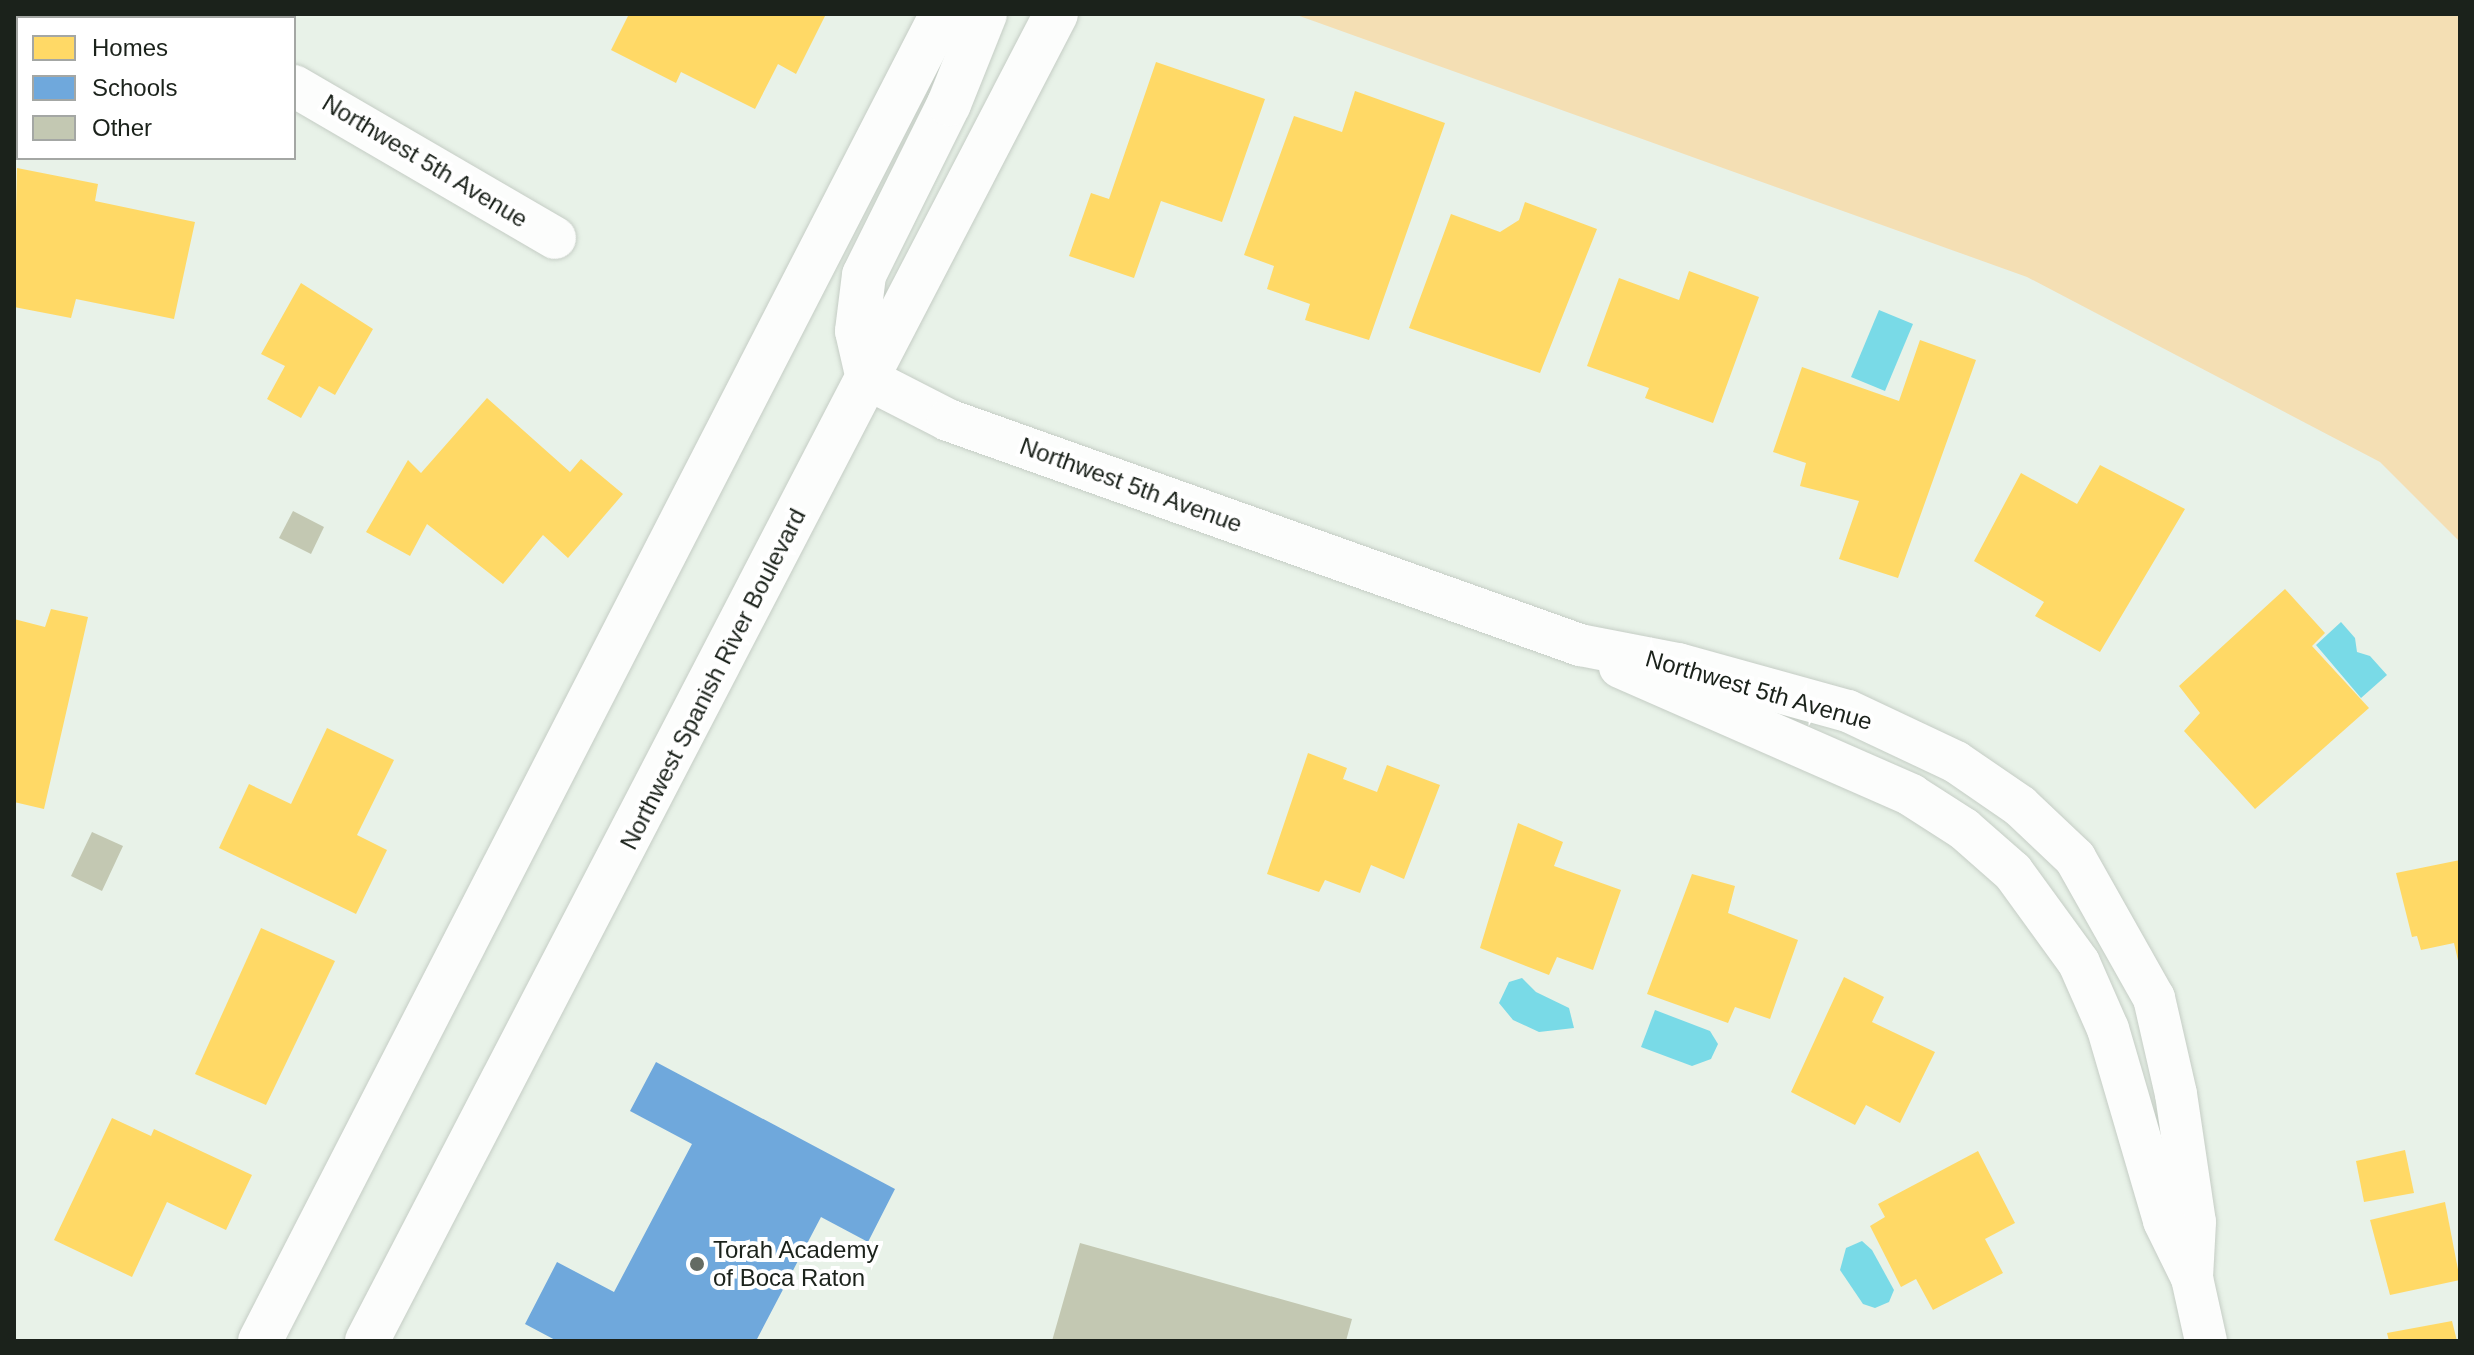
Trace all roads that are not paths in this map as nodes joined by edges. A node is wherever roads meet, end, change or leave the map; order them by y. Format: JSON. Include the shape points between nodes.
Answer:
{"nodes":[{"id":1,"x":942,"y":14,"type":"edge"},
{"id":2,"x":985,"y":14,"type":"edge"},
{"id":3,"x":1056,"y":14,"type":"edge"},
{"id":4,"x":296,"y":87,"type":"edge"},
{"id":5,"x":555,"y":238,"type":"dead end"},
{"id":6,"x":868,"y":379,"type":"junction"},
{"id":7,"x":1580,"y":645,"type":"junction"},
{"id":8,"x":2192,"y":1278,"type":"junction"},
{"id":9,"x":260,"y":1341,"type":"edge"},
{"id":10,"x":367,"y":1341,"type":"edge"},
{"id":11,"x":2206,"y":1341,"type":"edge"}],
"edges":[{"from":1,"to":9,"type":"main road"},
{"from":2,"to":6,"type":"main road","via":[[968,64],[858,292],[857,331]]},
{"from":3,"to":6,"type":"main road","name":"Northwest Spanish River Boulevard"},
{"from":4,"to":5,"type":"street","name":"Northwest 5th Avenue"},
{"from":6,"to":7,"type":"street","name":"Northwest 5th Avenue","via":[[948,420]]},
{"from":6,"to":10,"type":"main road","name":"Northwest Spanish River Boulevard"},
{"from":7,"to":8,"type":"street","name":"Northwest 5th Avenue","via":[[1658,687],[1911,795],[1964,829],[2013,872],[2079,963],[2108,1029],[2164,1221]]},
{"from":7,"to":8,"type":"street","name":"Northwest 5th Avenue","via":[[1678,664],[1887,726],[1956,762],[2020,806],[2075,858],[2154,998],[2176,1094],[2195,1222]]},
{"from":8,"to":11,"type":"street","name":"Northwest 5th Avenue"}]}
